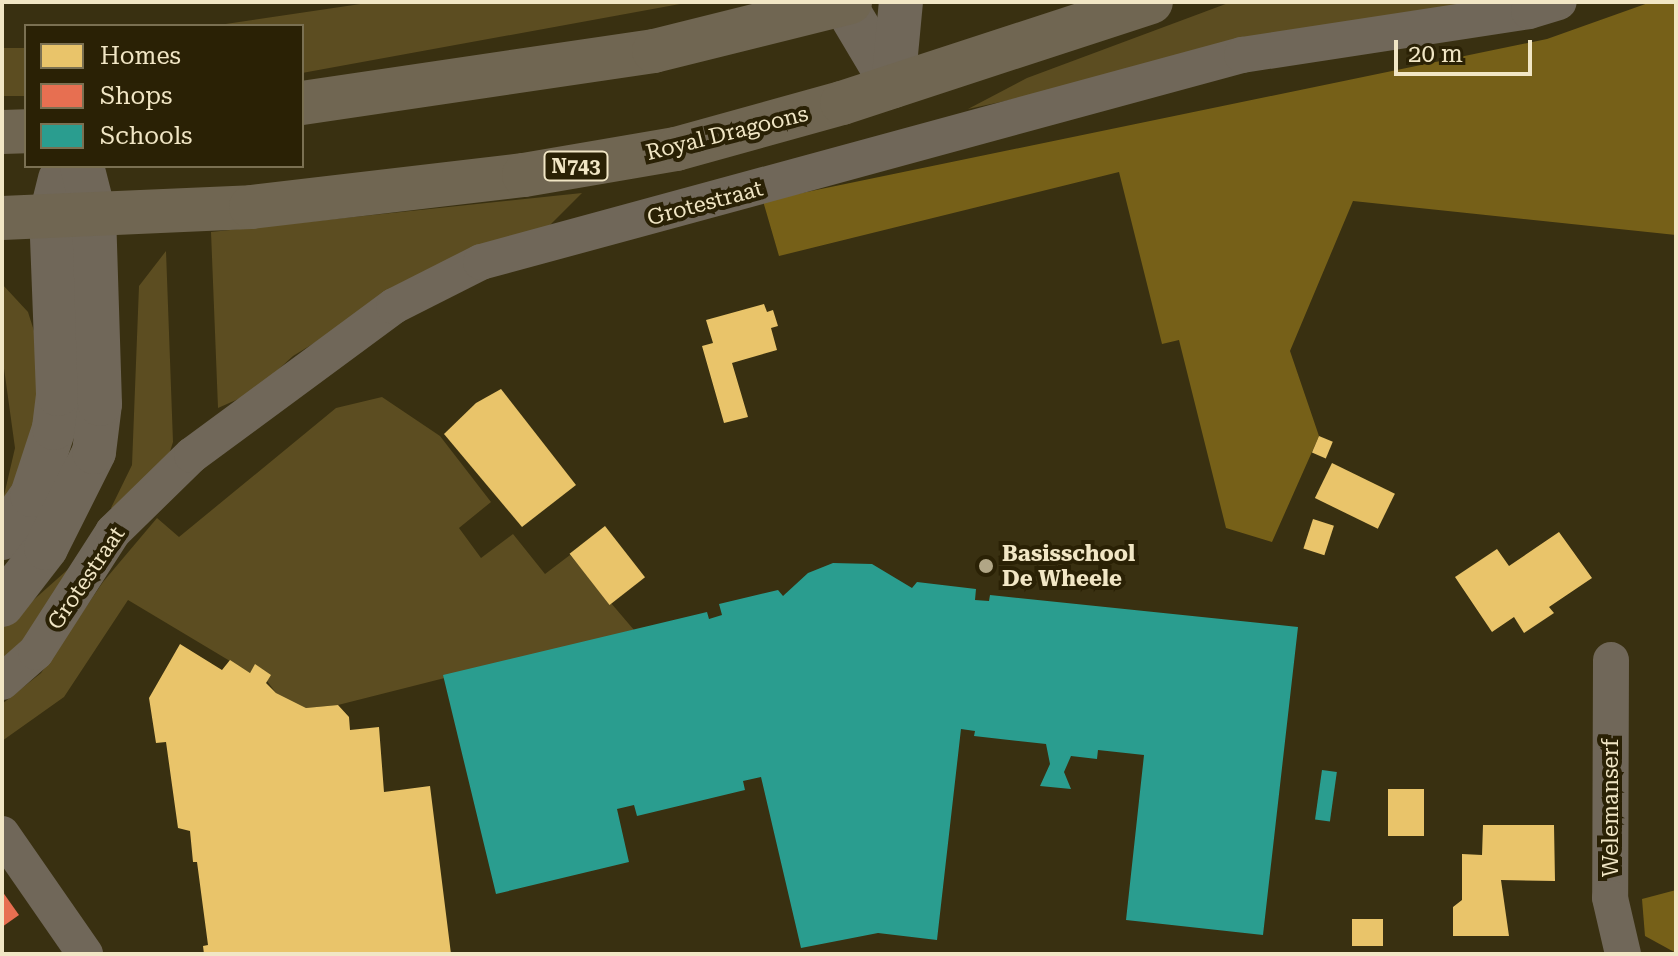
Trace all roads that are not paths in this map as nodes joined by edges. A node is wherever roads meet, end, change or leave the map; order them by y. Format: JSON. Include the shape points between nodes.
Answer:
{"nodes":[{"id":1,"x":846,"y":2,"type":"edge"},
{"id":2,"x":901,"y":2,"type":"edge"},
{"id":3,"x":1151,"y":2,"type":"edge"},
{"id":4,"x":1559,"y":2,"type":"edge"},
{"id":5,"x":764,"y":14,"type":"edge"},
{"id":6,"x":893,"y":86,"type":"junction"},
{"id":7,"x":304,"y":103,"type":"edge"},
{"id":8,"x":24,"y":131,"type":"edge"},
{"id":9,"x":2,"y":132,"type":"edge"},
{"id":10,"x":63,"y":168,"type":"edge"},
{"id":11,"x":83,"y":168,"type":"edge"},
{"id":12,"x":94,"y":213,"type":"junction"},
{"id":13,"x":51,"y":215,"type":"junction"},
{"id":14,"x":2,"y":218,"type":"edge"},
{"id":15,"x":2,"y":538,"type":"edge"},
{"id":16,"x":2,"y":605,"type":"edge"},
{"id":17,"x":1611,"y":660,"type":"dead end"},
{"id":18,"x":2,"y":682,"type":"edge"},
{"id":19,"x":2,"y":834,"type":"edge"},
{"id":20,"x":85,"y":954,"type":"edge"},
{"id":21,"x":1623,"y":954,"type":"edge"}],
"edges":[{"from":1,"to":5,"type":"main road"},
{"from":1,"to":6,"type":"street"},
{"from":2,"to":6,"type":"street"},
{"from":3,"to":6,"type":"main road","name":"Royal Dragoons","number":"N743"},
{"from":4,"to":18,"type":"street","name":"Grotestraat","via":[[1242,55],[481,262],[394,306],[192,455],[113,532],[36,652]]},
{"from":5,"to":7,"type":"main road","via":[[654,51]]},
{"from":6,"to":12,"type":"main road","name":"Royal Dragoons","number":"N743","via":[[676,149],[524,175],[251,207]]},
{"from":8,"to":9,"type":"main road"},
{"from":10,"to":13,"type":"street"},
{"from":11,"to":12,"type":"street"},
{"from":12,"to":13,"type":"main road","name":"Royal Dragoons","number":"N743"},
{"from":12,"to":16,"type":"street","via":[[100,404],[94,452],[46,548]]},
{"from":13,"to":14,"type":"main road","name":"Royal Dragoons","number":"N743"},
{"from":13,"to":15,"type":"street","via":[[58,394],[54,428],[32,495]]},
{"from":17,"to":21,"type":"street","name":"Welemanserf","via":[[1610,898]]},
{"from":19,"to":20,"type":"street"}]}
